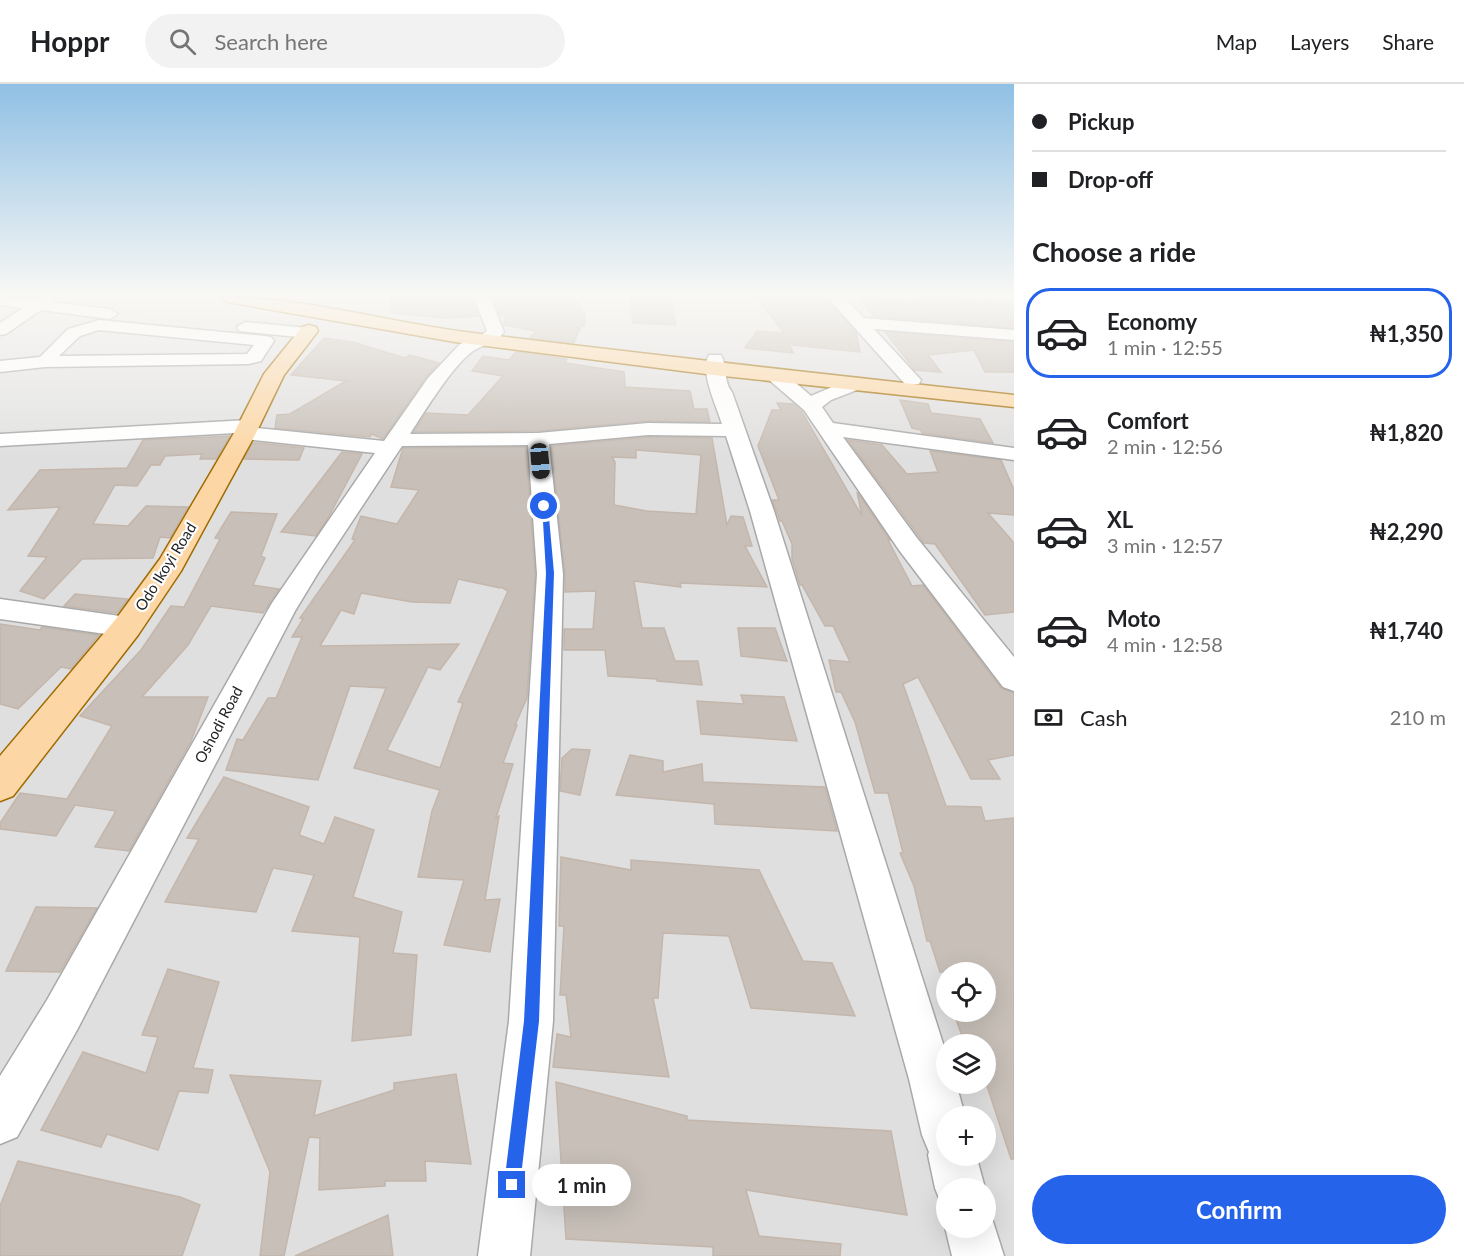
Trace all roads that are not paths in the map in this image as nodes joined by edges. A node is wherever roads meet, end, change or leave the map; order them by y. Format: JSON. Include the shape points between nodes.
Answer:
{"nodes":[{"id":1,"x":54,"y":352,"type":"edge"},
{"id":2,"x":258,"y":352,"type":"edge"},
{"id":3,"x":289,"y":352,"type":"edge"},
{"id":4,"x":461,"y":352,"type":"edge"},
{"id":5,"x":569,"y":352,"type":"edge"},
{"id":6,"x":582,"y":352,"type":"edge"},
{"id":7,"x":887,"y":352,"type":"edge"},
{"id":8,"x":45,"y":362,"type":"junction"},
{"id":9,"x":0,"y":367,"type":"edge"},
{"id":10,"x":722,"y":375,"type":"junction"},
{"id":11,"x":772,"y":375,"type":"junction"},
{"id":12,"x":912,"y":380,"type":"junction"},
{"id":13,"x":855,"y":384,"type":"junction"},
{"id":14,"x":1014,"y":391,"type":"edge"},
{"id":15,"x":1014,"y":401,"type":"edge"},
{"id":16,"x":811,"y":406,"type":"junction"},
{"id":17,"x":826,"y":428,"type":"junction"},
{"id":18,"x":247,"y":430,"type":"junction"},
{"id":19,"x":734,"y":430,"type":"junction"},
{"id":20,"x":538,"y":439,"type":"junction"},
{"id":21,"x":0,"y":440,"type":"edge"},
{"id":22,"x":392,"y":444,"type":"junction"},
{"id":23,"x":1014,"y":454,"type":"edge"},
{"id":24,"x":0,"y":609,"type":"edge"},
{"id":25,"x":127,"y":627,"type":"junction"},
{"id":26,"x":1014,"y":679,"type":"edge"},
{"id":27,"x":0,"y":784,"type":"edge"},
{"id":28,"x":938,"y":1106,"type":"edge"},
{"id":29,"x":0,"y":1120,"type":"edge"},
{"id":30,"x":974,"y":1238,"type":"edge"},
{"id":31,"x":504,"y":1256,"type":"edge"},
{"id":32,"x":978,"y":1256,"type":"edge"}],
"edges":[{"from":1,"to":8,"type":"street"},
{"from":2,"to":8,"type":"street","via":[[249,359]]},
{"from":3,"to":18,"type":"main road","name":"Odo Ikoyi Road"},
{"from":4,"to":22,"type":"street","name":"Oshodi Road"},
{"from":5,"to":10,"type":"main road"},
{"from":6,"to":10,"type":"main road"},
{"from":7,"to":12,"type":"street"},
{"from":8,"to":9,"type":"street"},
{"from":10,"to":11,"type":"main road"},
{"from":10,"to":12,"type":"main road"},
{"from":10,"to":19,"type":"street"},
{"from":11,"to":13,"type":"main road"},
{"from":11,"to":16,"type":"street"},
{"from":12,"to":14,"type":"main road"},
{"from":13,"to":15,"type":"main road"},
{"from":13,"to":16,"type":"street","via":[[824,396]]},
{"from":16,"to":17,"type":"street"},
{"from":17,"to":23,"type":"street"},
{"from":17,"to":26,"type":"street","via":[[908,544]]},
{"from":18,"to":21,"type":"street"},
{"from":18,"to":22,"type":"street"},
{"from":18,"to":25,"type":"main road","name":"Odo Ikoyi Road","via":[[171,564]]},
{"from":19,"to":20,"type":"street","via":[[648,429]]},
{"from":19,"to":28,"type":"street","via":[[765,522]]},
{"from":20,"to":22,"type":"street"},
{"from":20,"to":31,"type":"street","via":[[550,573],[534,962],[531,1021]]},
{"from":22,"to":29,"type":"street","name":"Oshodi Road","via":[[282,610],[62,1015]]},
{"from":24,"to":25,"type":"street"},
{"from":25,"to":27,"type":"main road","name":"Odo Ikoyi Road"},
{"from":30,"to":32,"type":"street"}]}
